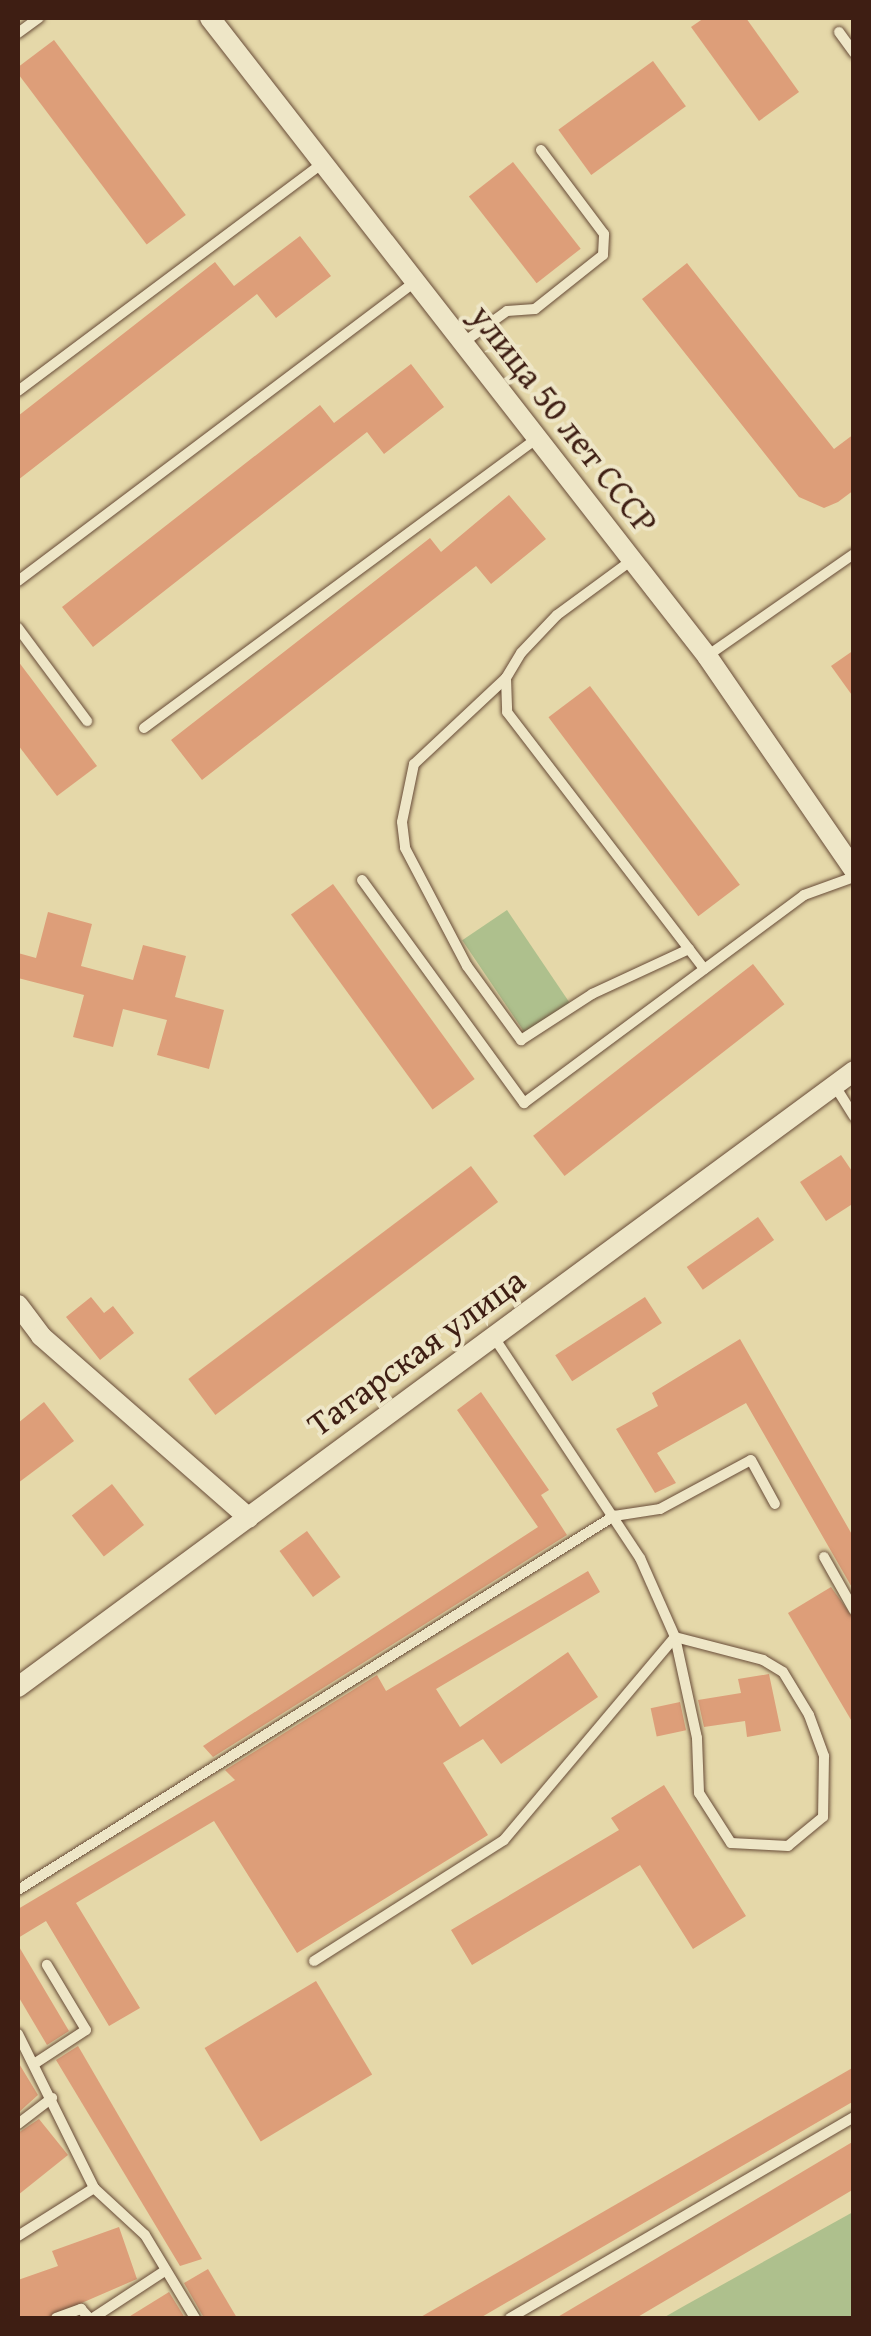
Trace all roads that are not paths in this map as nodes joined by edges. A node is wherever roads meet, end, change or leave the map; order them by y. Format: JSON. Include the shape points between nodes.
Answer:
{"nodes":[{"id":1,"x":40,"y":18,"type":"edge"},
{"id":2,"x":210,"y":18,"type":"edge"},
{"id":3,"x":18,"y":32,"type":"edge"},
{"id":4,"x":839,"y":32,"type":"dead end"},
{"id":5,"x":854,"y":53,"type":"edge"},
{"id":6,"x":541,"y":150,"type":"dead end"},
{"id":7,"x":326,"y":161,"type":"junction"},
{"id":8,"x":416,"y":281,"type":"junction"},
{"id":9,"x":464,"y":342,"type":"junction"},
{"id":10,"x":18,"y":391,"type":"edge"},
{"id":11,"x":538,"y":437,"type":"junction"},
{"id":12,"x":854,"y":554,"type":"edge"},
{"id":13,"x":632,"y":560,"type":"junction"},
{"id":14,"x":18,"y":582,"type":"edge"},
{"id":15,"x":18,"y":628,"type":"edge"},
{"id":16,"x":707,"y":656,"type":"junction"},
{"id":17,"x":506,"y":678,"type":"junction"},
{"id":18,"x":87,"y":721,"type":"dead end"},
{"id":19,"x":144,"y":728,"type":"dead end"},
{"id":20,"x":854,"y":874,"type":"edge"},
{"id":21,"x":362,"y":880,"type":"dead end"},
{"id":22,"x":689,"y":949,"type":"junction"},
{"id":23,"x":704,"y":969,"type":"junction"},
{"id":24,"x":854,"y":1071,"type":"edge"},
{"id":25,"x":834,"y":1085,"type":"junction"},
{"id":26,"x":854,"y":1116,"type":"edge"},
{"id":27,"x":18,"y":1305,"type":"edge"},
{"id":28,"x":494,"y":1336,"type":"junction"},
{"id":29,"x":774,"y":1504,"type":"dead end"},
{"id":30,"x":614,"y":1516,"type":"junction"},
{"id":31,"x":249,"y":1518,"type":"junction"},
{"id":32,"x":824,"y":1557,"type":"dead end"},
{"id":33,"x":854,"y":1610,"type":"edge"},
{"id":34,"x":675,"y":1637,"type":"junction"},
{"id":35,"x":18,"y":1687,"type":"edge"},
{"id":36,"x":18,"y":1890,"type":"edge"},
{"id":37,"x":314,"y":1961,"type":"dead end"},
{"id":38,"x":47,"y":1964,"type":"dead end"},
{"id":39,"x":18,"y":2034,"type":"edge"},
{"id":40,"x":34,"y":2064,"type":"junction"},
{"id":41,"x":52,"y":2098,"type":"junction"},
{"id":42,"x":854,"y":2117,"type":"edge"},
{"id":43,"x":18,"y":2124,"type":"edge"},
{"id":44,"x":94,"y":2188,"type":"junction"},
{"id":45,"x":18,"y":2236,"type":"edge"},
{"id":46,"x":166,"y":2270,"type":"junction"},
{"id":47,"x":56,"y":2318,"type":"edge"},
{"id":48,"x":91,"y":2318,"type":"edge"},
{"id":49,"x":195,"y":2318,"type":"edge"},
{"id":50,"x":510,"y":2318,"type":"edge"}],
"edges":[{"from":1,"to":3,"type":"lane"},
{"from":2,"to":7,"type":"street","name":"улица 50 лет СССР"},
{"from":4,"to":5,"type":"lane"},
{"from":6,"to":9,"type":"lane","via":[[604,234],[603,256],[535,309],[506,311]]},
{"from":7,"to":8,"type":"street","name":"улица 50 лет СССР"},
{"from":7,"to":10,"type":"lane"},
{"from":8,"to":9,"type":"street","name":"улица 50 лет СССР"},
{"from":8,"to":14,"type":"lane"},
{"from":9,"to":11,"type":"street","name":"улица 50 лет СССР"},
{"from":11,"to":13,"type":"street","name":"улица 50 лет СССР"},
{"from":11,"to":19,"type":"lane"},
{"from":12,"to":16,"type":"lane"},
{"from":13,"to":16,"type":"street","name":"улица 50 лет СССР"},
{"from":13,"to":17,"type":"lane","via":[[557,615]]},
{"from":15,"to":18,"type":"lane"},
{"from":16,"to":20,"type":"street","name":"улица 50 лет СССР"},
{"from":17,"to":22,"type":"lane","via":[[507,712]]},
{"from":17,"to":22,"type":"lane","via":[[414,764],[402,822],[405,848],[467,966],[520,1040],[592,994]]},
{"from":20,"to":23,"type":"lane","via":[[804,895]]},
{"from":21,"to":23,"type":"lane","via":[[524,1103]]},
{"from":22,"to":23,"type":"lane"},
{"from":24,"to":25,"type":"street","name":"Татарская улица"},
{"from":25,"to":26,"type":"lane"},
{"from":25,"to":28,"type":"street","name":"Татарская улица"},
{"from":27,"to":31,"type":"street","via":[[41,1336]]},
{"from":28,"to":30,"type":"lane"},
{"from":28,"to":31,"type":"street","name":"Татарская улица"},
{"from":29,"to":30,"type":"lane","via":[[751,1460],[660,1510]]},
{"from":30,"to":34,"type":"lane"},
{"from":30,"to":36,"type":"lane"},
{"from":31,"to":35,"type":"street","name":"Татарская улица"},
{"from":32,"to":33,"type":"lane"},
{"from":34,"to":34,"type":"lane","via":[[697,1738],[699,1793],[731,1843],[788,1846],[823,1816],[824,1756],[810,1716],[783,1672],[763,1660]]},
{"from":34,"to":37,"type":"lane","via":[[504,1840]]},
{"from":38,"to":40,"type":"lane","via":[[86,2030]]},
{"from":39,"to":40,"type":"lane"},
{"from":40,"to":41,"type":"lane"},
{"from":41,"to":43,"type":"lane"},
{"from":41,"to":44,"type":"lane"},
{"from":42,"to":50,"type":"lane"},
{"from":44,"to":45,"type":"lane"},
{"from":44,"to":46,"type":"lane","via":[[144,2235]]},
{"from":46,"to":48,"type":"lane"},
{"from":46,"to":49,"type":"lane"},
{"from":47,"to":48,"type":"lane","via":[[82,2309]]}]}
